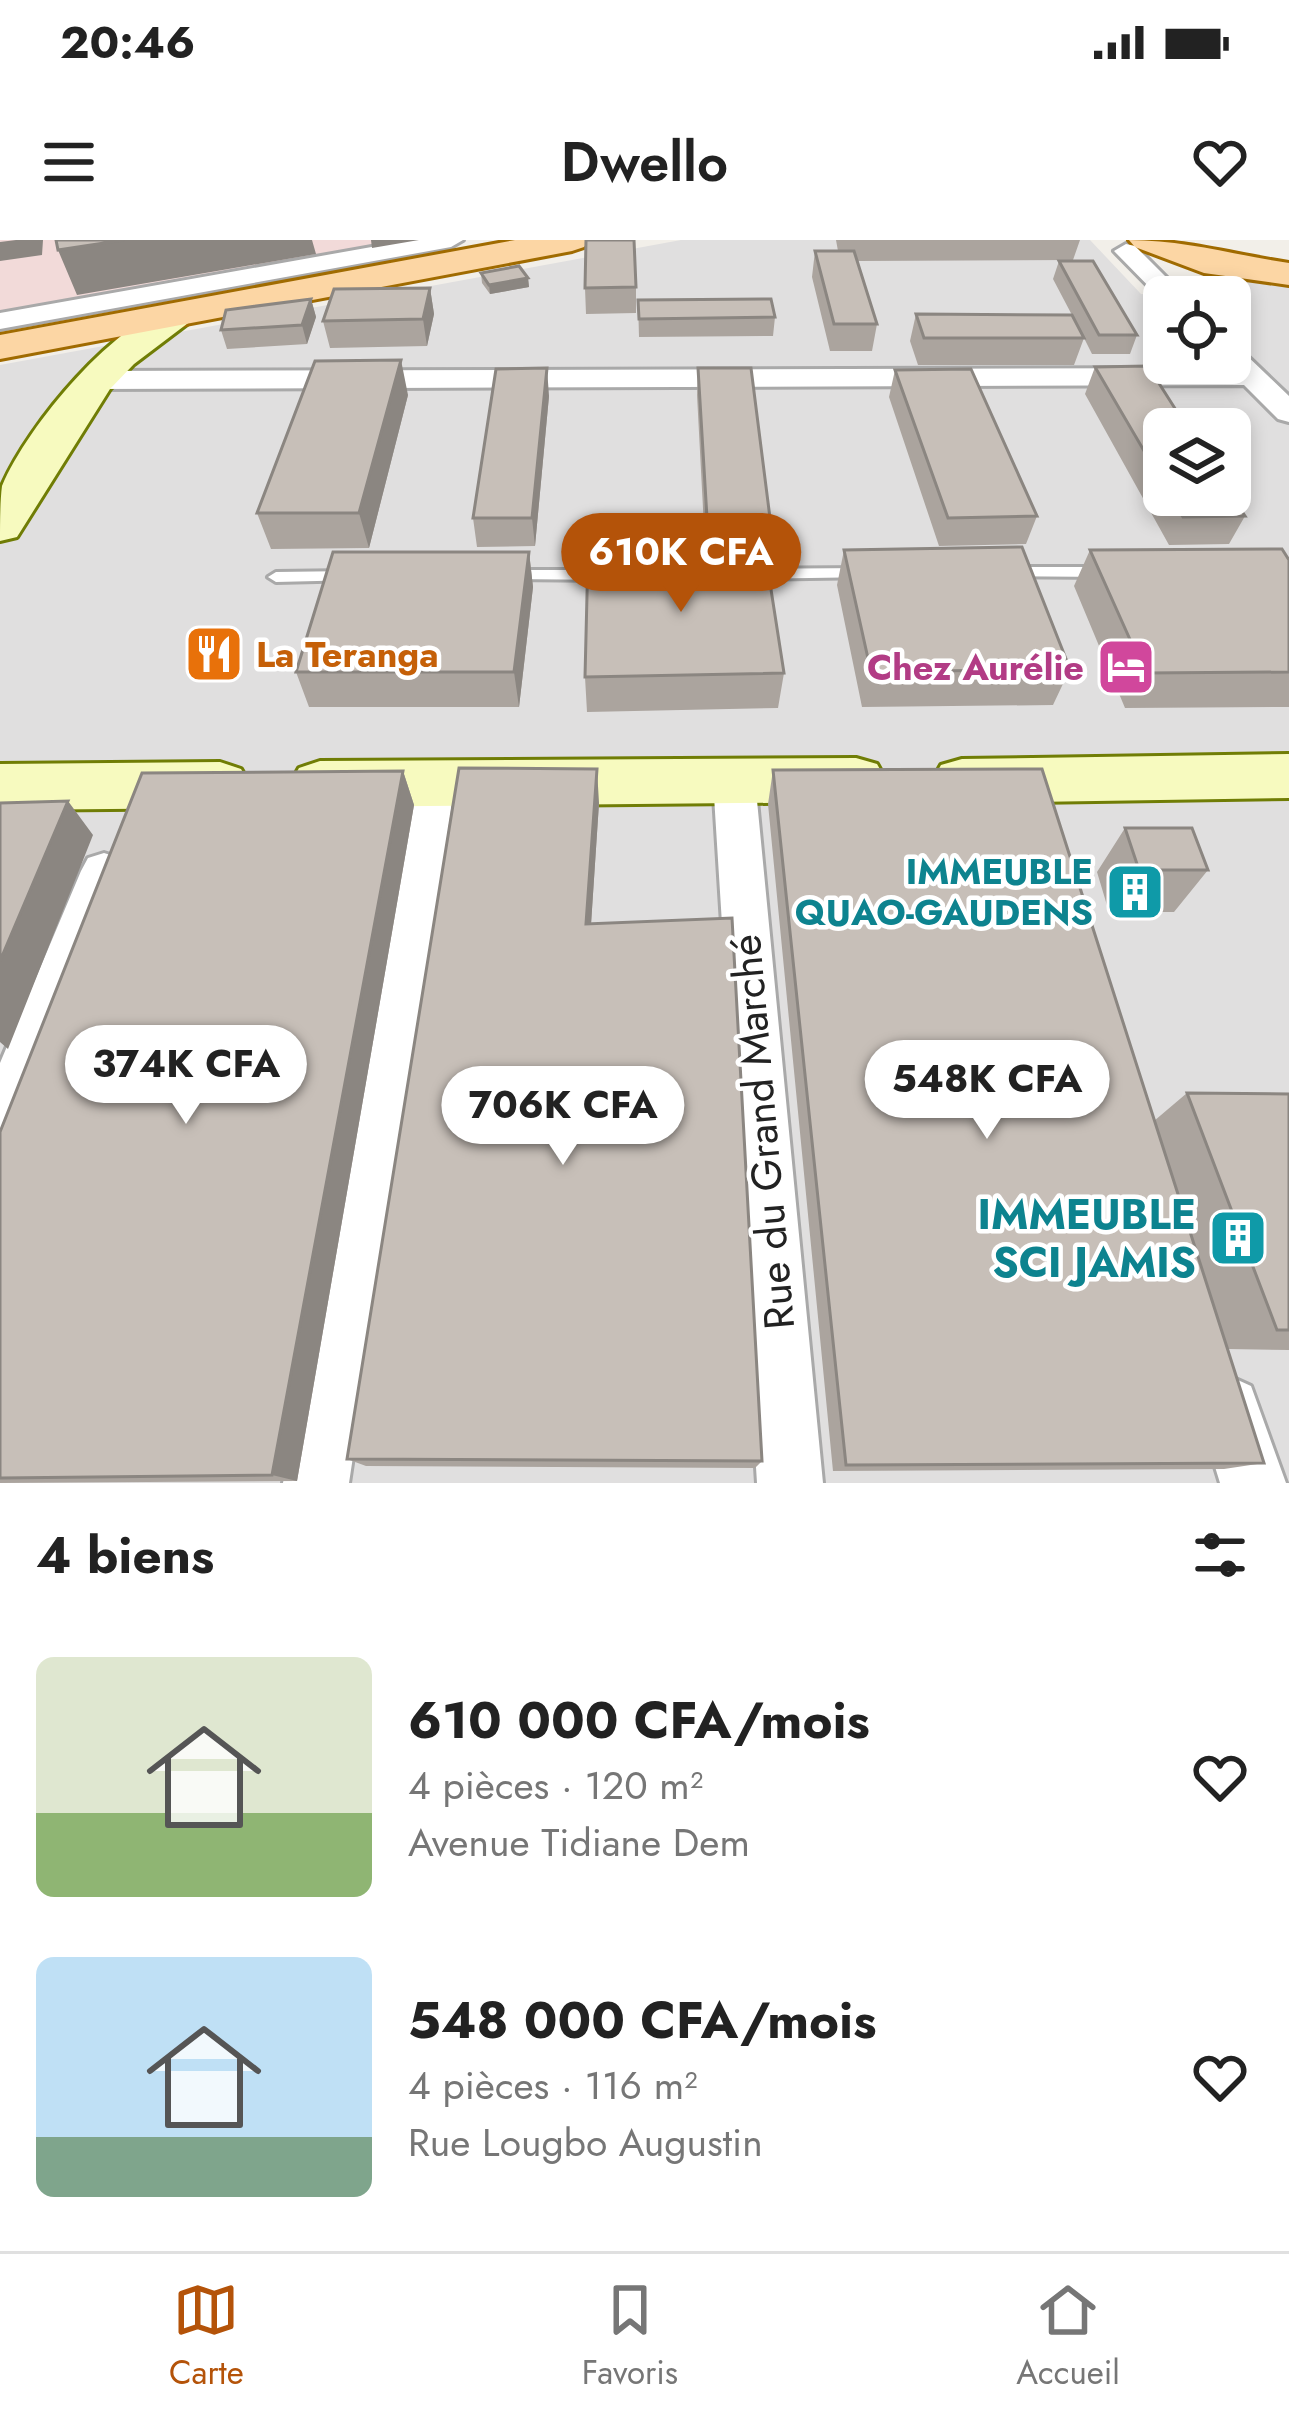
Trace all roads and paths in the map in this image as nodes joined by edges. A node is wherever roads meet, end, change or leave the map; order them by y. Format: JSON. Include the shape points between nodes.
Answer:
{"nodes":[{"id":1,"x":451,"y":240,"type":"edge"},
{"id":2,"x":514,"y":240,"type":"edge"},
{"id":3,"x":572,"y":240,"type":"edge"},
{"id":4,"x":1130,"y":244,"type":"edge"},
{"id":5,"x":329,"y":250,"type":"edge"},
{"id":6,"x":1289,"y":274,"type":"edge"},
{"id":7,"x":1156,"y":276,"type":"edge"},
{"id":8,"x":181,"y":314,"type":"junction"},
{"id":9,"x":5,"y":337,"type":"edge"},
{"id":10,"x":1252,"y":376,"type":"joint"},
{"id":11,"x":93,"y":378,"type":"junction"},
{"id":12,"x":1289,"y":413,"type":"edge"},
{"id":13,"x":0,"y":526,"type":"edge"},
{"id":14,"x":983,"y":572,"type":"edge"},
{"id":15,"x":1124,"y":572,"type":"edge"},
{"id":16,"x":888,"y":573,"type":"edge"},
{"id":17,"x":629,"y":574,"type":"edge"},
{"id":18,"x":724,"y":574,"type":"edge"},
{"id":19,"x":488,"y":575,"type":"edge"},
{"id":20,"x":370,"y":576,"type":"edge"},
{"id":21,"x":276,"y":577,"type":"dead end"},
{"id":22,"x":1289,"y":776,"type":"edge"},
{"id":23,"x":734,"y":780,"type":"junction"},
{"id":24,"x":434,"y":784,"type":"junction"},
{"id":25,"x":139,"y":785,"type":"junction"},
{"id":26,"x":0,"y":787,"type":"edge"},
{"id":27,"x":0,"y":1127,"type":"edge"},
{"id":28,"x":1217,"y":1370,"type":"edge"},
{"id":29,"x":316,"y":1483,"type":"edge"},
{"id":30,"x":790,"y":1483,"type":"edge"},
{"id":31,"x":1253,"y":1483,"type":"edge"}],
"edges":[{"from":1,"to":5,"type":"street"},
{"from":2,"to":9,"type":"main road"},
{"from":3,"to":8,"type":"main road"},
{"from":4,"to":6,"type":"main road"},
{"from":4,"to":7,"type":"street"},
{"from":5,"to":9,"type":"street"},
{"from":8,"to":9,"type":"main road"},
{"from":8,"to":11,"type":"street"},
{"from":9,"to":11,"type":"street"},
{"from":10,"to":11,"type":"street"},
{"from":10,"to":12,"type":"street"},
{"from":11,"to":13,"type":"street"},
{"from":14,"to":15,"type":"lane"},
{"from":16,"to":18,"type":"lane"},
{"from":17,"to":19,"type":"lane"},
{"from":20,"to":21,"type":"lane"},
{"from":22,"to":23,"type":"street","via":[[1040,803]]},
{"from":23,"to":24,"type":"street"},
{"from":23,"to":30,"type":"street","name":"Rue du Grand Marché"},
{"from":24,"to":25,"type":"street"},
{"from":24,"to":29,"type":"street"},
{"from":25,"to":26,"type":"street"},
{"from":25,"to":27,"type":"street"},
{"from":28,"to":31,"type":"street"}]}
